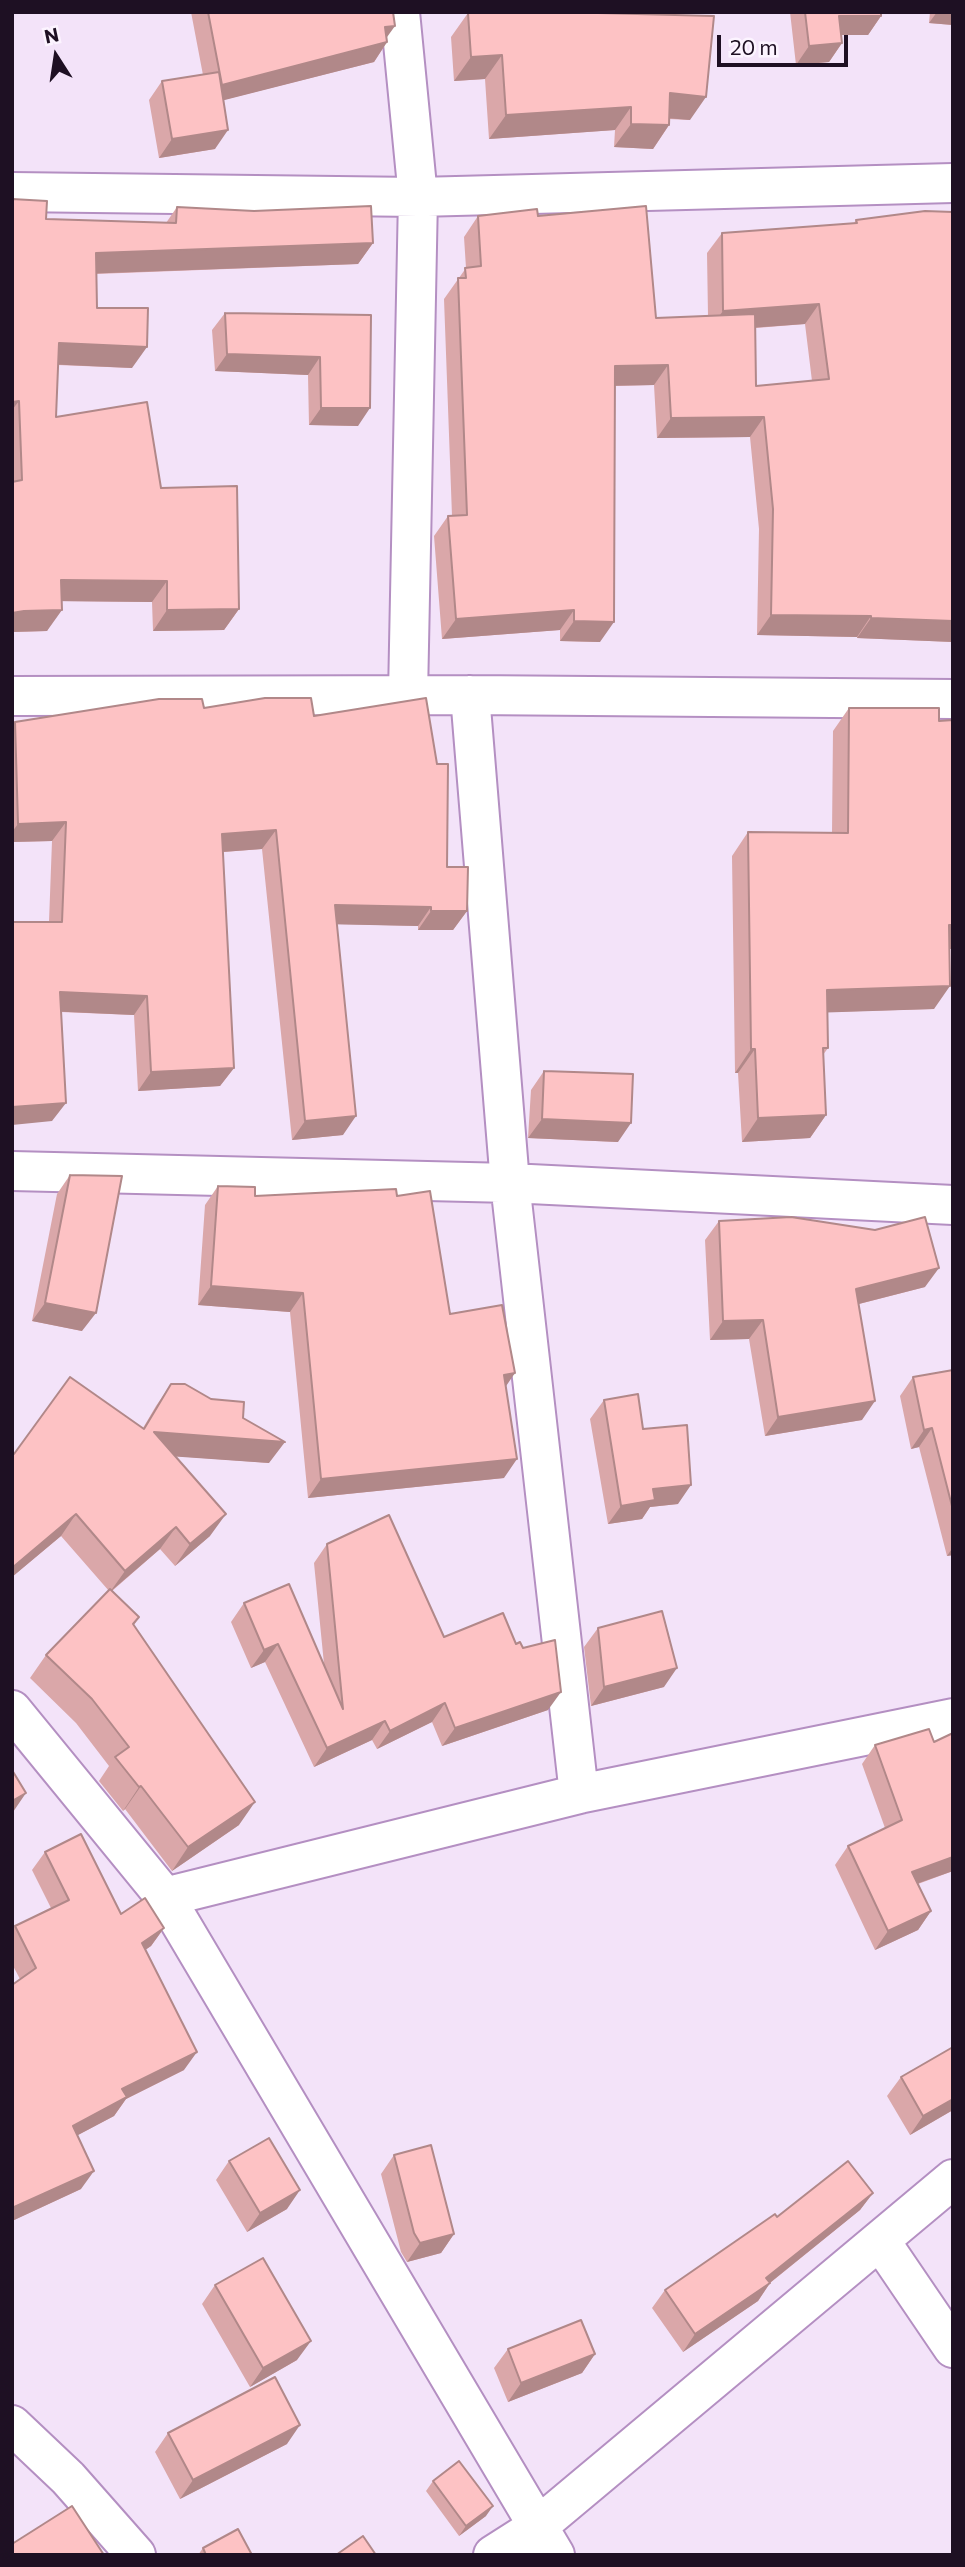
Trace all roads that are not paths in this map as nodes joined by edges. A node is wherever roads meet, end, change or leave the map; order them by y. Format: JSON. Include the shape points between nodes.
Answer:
{"nodes":[{"id":1,"x":400,"y":12,"type":"edge"},
{"id":2,"x":953,"y":183,"type":"edge"},
{"id":3,"x":12,"y":192,"type":"edge"},
{"id":4,"x":418,"y":197,"type":"junction"},
{"id":5,"x":408,"y":695,"type":"junction"},
{"id":6,"x":470,"y":695,"type":"junction"},
{"id":7,"x":12,"y":696,"type":"edge"},
{"id":8,"x":953,"y":699,"type":"edge"},
{"id":9,"x":12,"y":1171,"type":"edge"},
{"id":10,"x":510,"y":1183,"type":"junction"},
{"id":11,"x":953,"y":1205,"type":"edge"},
{"id":12,"x":12,"y":1710,"type":"edge"},
{"id":13,"x":953,"y":1718,"type":"edge"},
{"id":14,"x":579,"y":1794,"type":"junction"},
{"id":15,"x":165,"y":1897,"type":"junction"},
{"id":16,"x":953,"y":2179,"type":"edge"},
{"id":17,"x":881,"y":2242,"type":"junction"},
{"id":18,"x":953,"y":2347,"type":"edge"},
{"id":19,"x":12,"y":2425,"type":"edge"},
{"id":20,"x":546,"y":2541,"type":"edge"},
{"id":21,"x":136,"y":2555,"type":"edge"},
{"id":22,"x":493,"y":2555,"type":"edge"}],
"edges":[{"from":1,"to":4,"type":"street"},
{"from":2,"to":4,"type":"street"},
{"from":3,"to":4,"type":"street"},
{"from":4,"to":5,"type":"street"},
{"from":5,"to":6,"type":"street"},
{"from":5,"to":7,"type":"street"},
{"from":6,"to":8,"type":"street"},
{"from":6,"to":10,"type":"street"},
{"from":9,"to":10,"type":"street"},
{"from":10,"to":11,"type":"street"},
{"from":10,"to":14,"type":"street"},
{"from":12,"to":15,"type":"street"},
{"from":13,"to":14,"type":"street"},
{"from":14,"to":15,"type":"street"},
{"from":15,"to":20,"type":"street"},
{"from":16,"to":17,"type":"street"},
{"from":17,"to":18,"type":"street"},
{"from":17,"to":20,"type":"street"},
{"from":19,"to":21,"type":"street","via":[[68,2478]]},
{"from":20,"to":22,"type":"street"}]}
